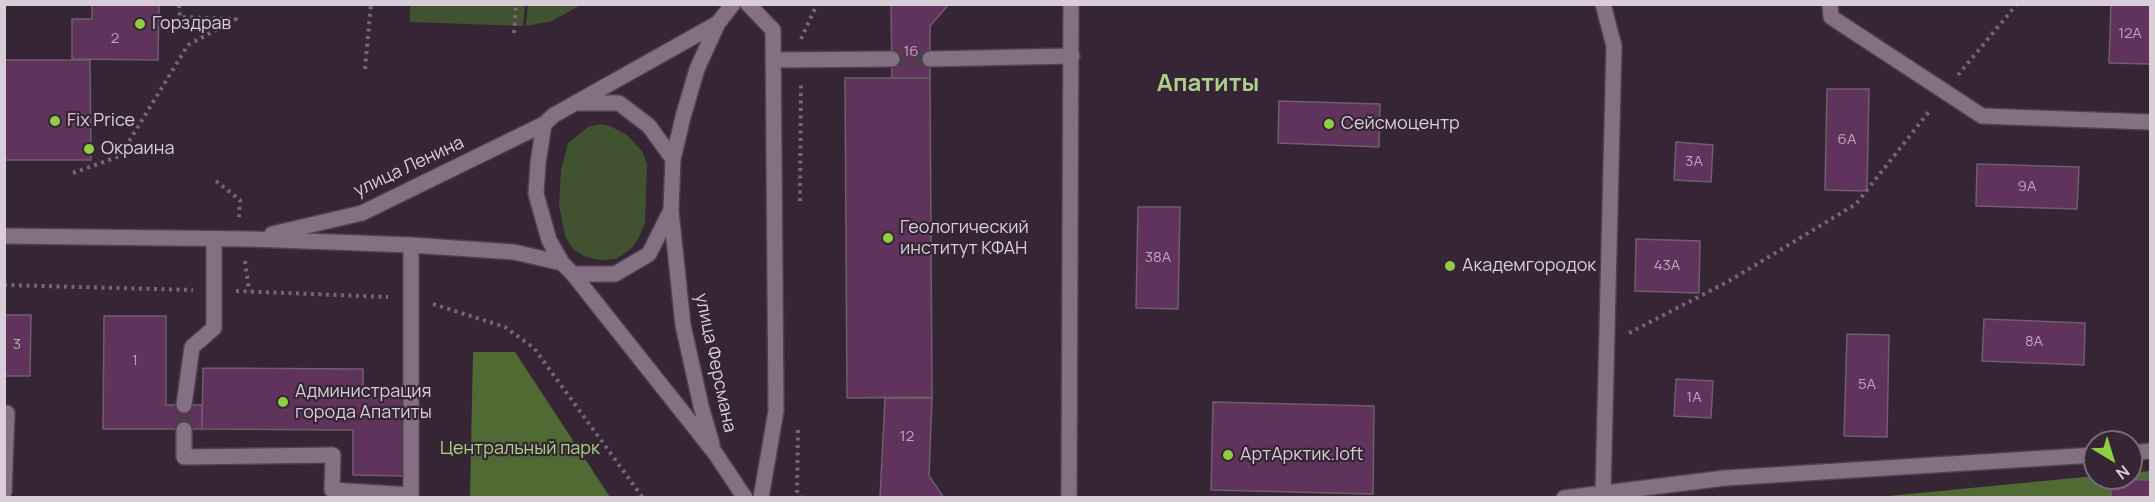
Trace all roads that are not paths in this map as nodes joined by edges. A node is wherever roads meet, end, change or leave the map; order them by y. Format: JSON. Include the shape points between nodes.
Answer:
{"nodes":[{"id":1,"x":733,"y":4,"type":"edge"},
{"id":2,"x":748,"y":4,"type":"edge"},
{"id":3,"x":1071,"y":4,"type":"edge"},
{"id":4,"x":1603,"y":4,"type":"edge"},
{"id":5,"x":1830,"y":4,"type":"edge"},
{"id":6,"x":718,"y":23,"type":"junction"},
{"id":7,"x":1072,"y":56,"type":"junction"},
{"id":8,"x":892,"y":59,"type":"tunnel mouth"},
{"id":9,"x":930,"y":59,"type":"tunnel mouth"},
{"id":10,"x":773,"y":60,"type":"junction"},
{"id":11,"x":575,"y":103,"type":"junction"},
{"id":12,"x":2151,"y":122,"type":"edge"},
{"id":13,"x":544,"y":124,"type":"junction"},
{"id":14,"x":673,"y":159,"type":"junction"},
{"id":15,"x":671,"y":210,"type":"junction"},
{"id":16,"x":4,"y":236,"type":"edge"},
{"id":17,"x":251,"y":239,"type":"junction"},
{"id":18,"x":214,"y":240,"type":"junction"},
{"id":19,"x":411,"y":245,"type":"junction"},
{"id":20,"x":568,"y":269,"type":"junction"},
{"id":21,"x":184,"y":405,"type":"tunnel mouth"},
{"id":22,"x":8,"y":413,"type":"dead end"},
{"id":23,"x":184,"y":430,"type":"tunnel mouth"},
{"id":24,"x":715,"y":453,"type":"junction"},
{"id":25,"x":2083,"y":456,"type":"edge"},
{"id":26,"x":4,"y":492,"type":"edge"},
{"id":27,"x":1603,"y":493,"type":"junction"},
{"id":28,"x":745,"y":498,"type":"edge"},
{"id":29,"x":761,"y":498,"type":"edge"},
{"id":30,"x":1069,"y":498,"type":"edge"},
{"id":31,"x":1564,"y":498,"type":"edge"}],
"edges":[{"from":1,"to":6,"type":"street"},
{"from":2,"to":10,"type":"street","via":[[773,30]]},
{"from":3,"to":7,"type":"street"},
{"from":4,"to":27,"type":"street","via":[[1614,46]]},
{"from":5,"to":12,"type":"street","via":[[1831,17],[1982,116]]},
{"from":6,"to":11,"type":"street"},
{"from":6,"to":14,"type":"street","via":[[697,69]]},
{"from":7,"to":9,"type":"street"},
{"from":7,"to":30,"type":"street"},
{"from":8,"to":10,"type":"street"},
{"from":10,"to":29,"type":"street","via":[[776,411]]},
{"from":11,"to":13,"type":"street"},
{"from":11,"to":14,"type":"street","via":[[619,103],[650,126]]},
{"from":13,"to":17,"type":"street","name":"улица Ленина","via":[[362,213]]},
{"from":13,"to":20,"type":"street","via":[[536,194],[549,240]]},
{"from":14,"to":15,"type":"street"},
{"from":15,"to":20,"type":"street","via":[[649,254],[615,273]]},
{"from":15,"to":24,"type":"street","name":"улица Ферсмана","via":[[683,325]]},
{"from":16,"to":18,"type":"street","name":"улица Ленина"},
{"from":17,"to":18,"type":"street","name":"улица Ленина"},
{"from":17,"to":19,"type":"street","name":"улица Ленина"},
{"from":18,"to":21,"type":"street","via":[[214,328],[192,347]]},
{"from":19,"to":20,"type":"street","name":"улица Ленина","via":[[514,252]]},
{"from":19,"to":23,"type":"street","via":[[411,495],[332,490],[333,455],[184,457]]},
{"from":20,"to":24,"type":"street","name":"улица Ферсмана"},
{"from":22,"to":26,"type":"street"},
{"from":24,"to":28,"type":"street","name":"улица Ферсмана"},
{"from":25,"to":27,"type":"street","via":[[1725,478]]},
{"from":27,"to":31,"type":"street"}]}
